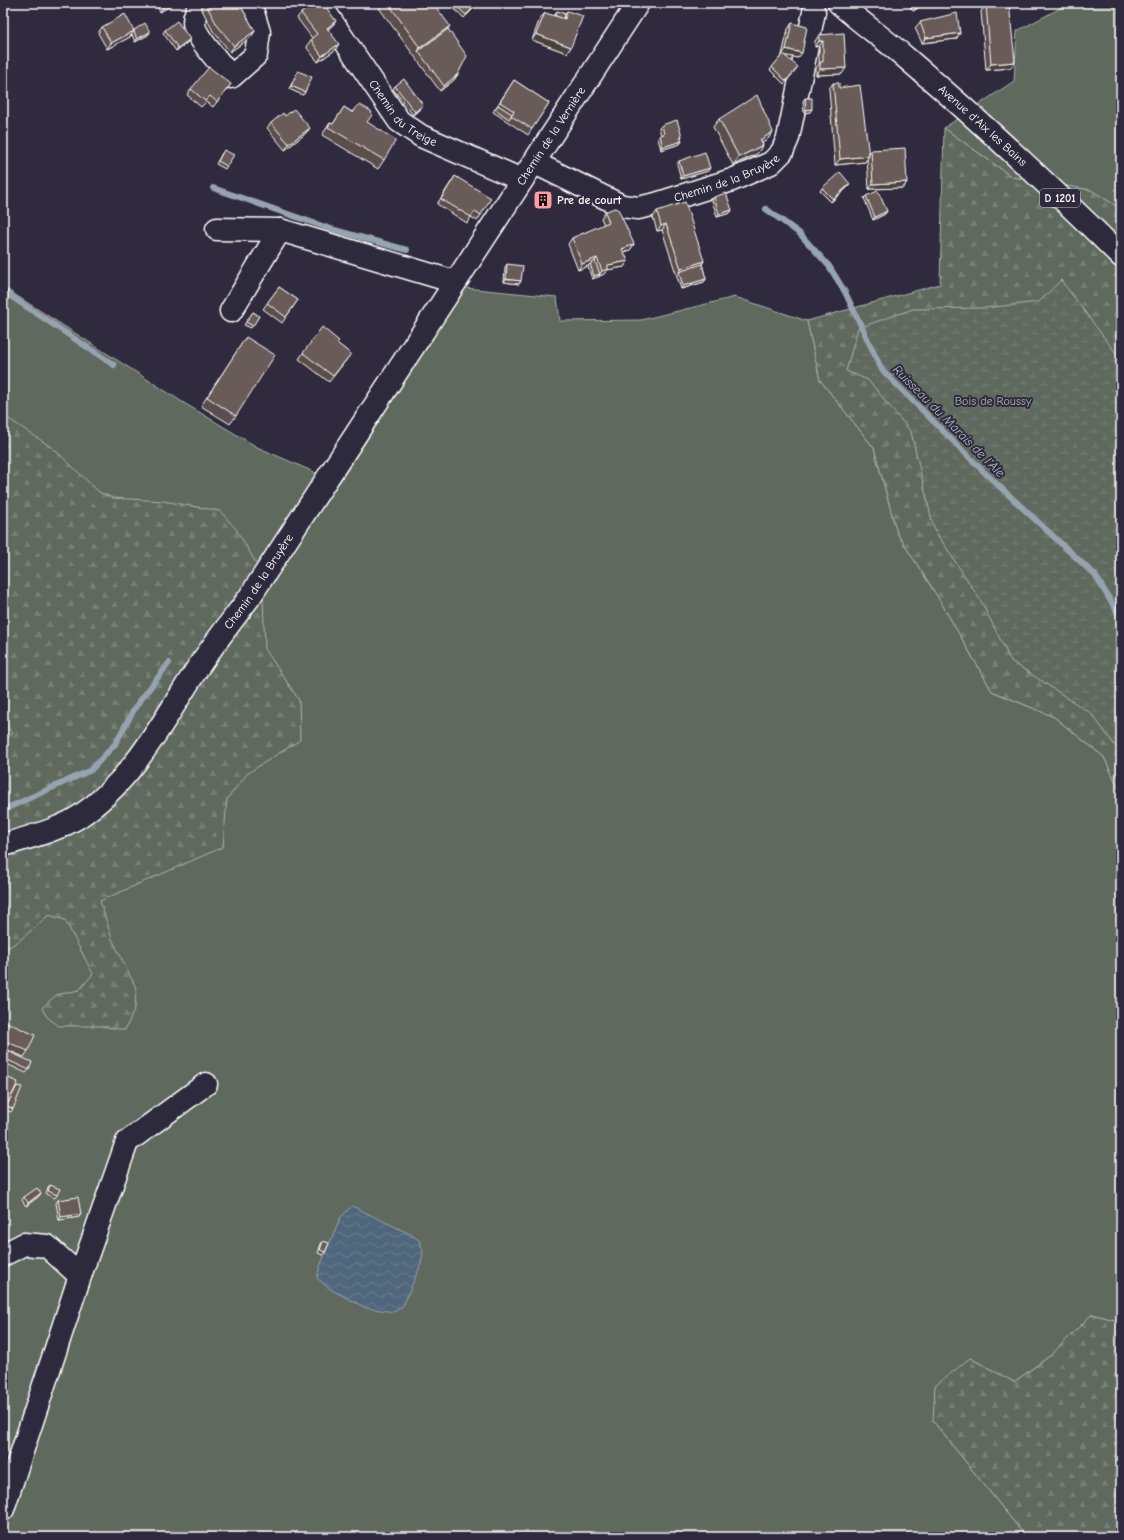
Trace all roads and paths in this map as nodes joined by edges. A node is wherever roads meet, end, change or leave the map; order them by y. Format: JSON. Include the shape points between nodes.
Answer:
{"nodes":[{"id":1,"x":203,"y":3,"type":"edge"},
{"id":2,"x":250,"y":3,"type":"edge"},
{"id":3,"x":319,"y":3,"type":"edge"},
{"id":4,"x":839,"y":3,"type":"edge"},
{"id":5,"x":638,"y":4,"type":"edge"},
{"id":6,"x":814,"y":12,"type":"dead end"},
{"id":7,"x":528,"y":171,"type":"junction"},
{"id":8,"x":217,"y":229,"type":"dead end"},
{"id":9,"x":280,"y":230,"type":"junction"},
{"id":10,"x":1121,"y":256,"type":"edge"},
{"id":11,"x":467,"y":264,"type":"joint"},
{"id":12,"x":455,"y":282,"type":"junction"},
{"id":13,"x":231,"y":311,"type":"dead end"},
{"id":14,"x":3,"y":845,"type":"edge"},
{"id":15,"x":206,"y":1084,"type":"dead end"},
{"id":16,"x":3,"y":1255,"type":"edge"},
{"id":17,"x":80,"y":1276,"type":"junction"},
{"id":18,"x":3,"y":1510,"type":"edge"}],
"edges":[{"from":1,"to":2,"type":"street","via":[[197,10],[193,23],[198,34],[231,77],[256,55],[260,32]]},
{"from":3,"to":7,"type":"street","name":"Chemin du Treige","via":[[399,121],[422,136]]},
{"from":4,"to":10,"type":"street","name":"Avenue d'Aix les Bains","number":"D 1201","via":[[967,112]]},
{"from":5,"to":7,"type":"street","name":"Chemin de la Vernière"},
{"from":6,"to":7,"type":"street","name":"Chemin de la Bruyère","via":[[788,138],[782,152],[771,163],[732,180],[638,208],[622,206]]},
{"from":7,"to":11,"type":"street","name":"Chemin de la Vernière"},
{"from":8,"to":9,"type":"street"},
{"from":9,"to":12,"type":"street"},
{"from":9,"to":13,"type":"street"},
{"from":11,"to":12,"type":"street","name":"Chemin de la Bruyère"},
{"from":12,"to":14,"type":"street","name":"Chemin de la Bruyère","via":[[249,598],[203,659],[136,763],[112,790],[79,816],[51,830]]},
{"from":15,"to":17,"type":"street","via":[[127,1142]]},
{"from":16,"to":17,"type":"street","via":[[24,1244],[47,1246]]},
{"from":17,"to":18,"type":"street"}]}
